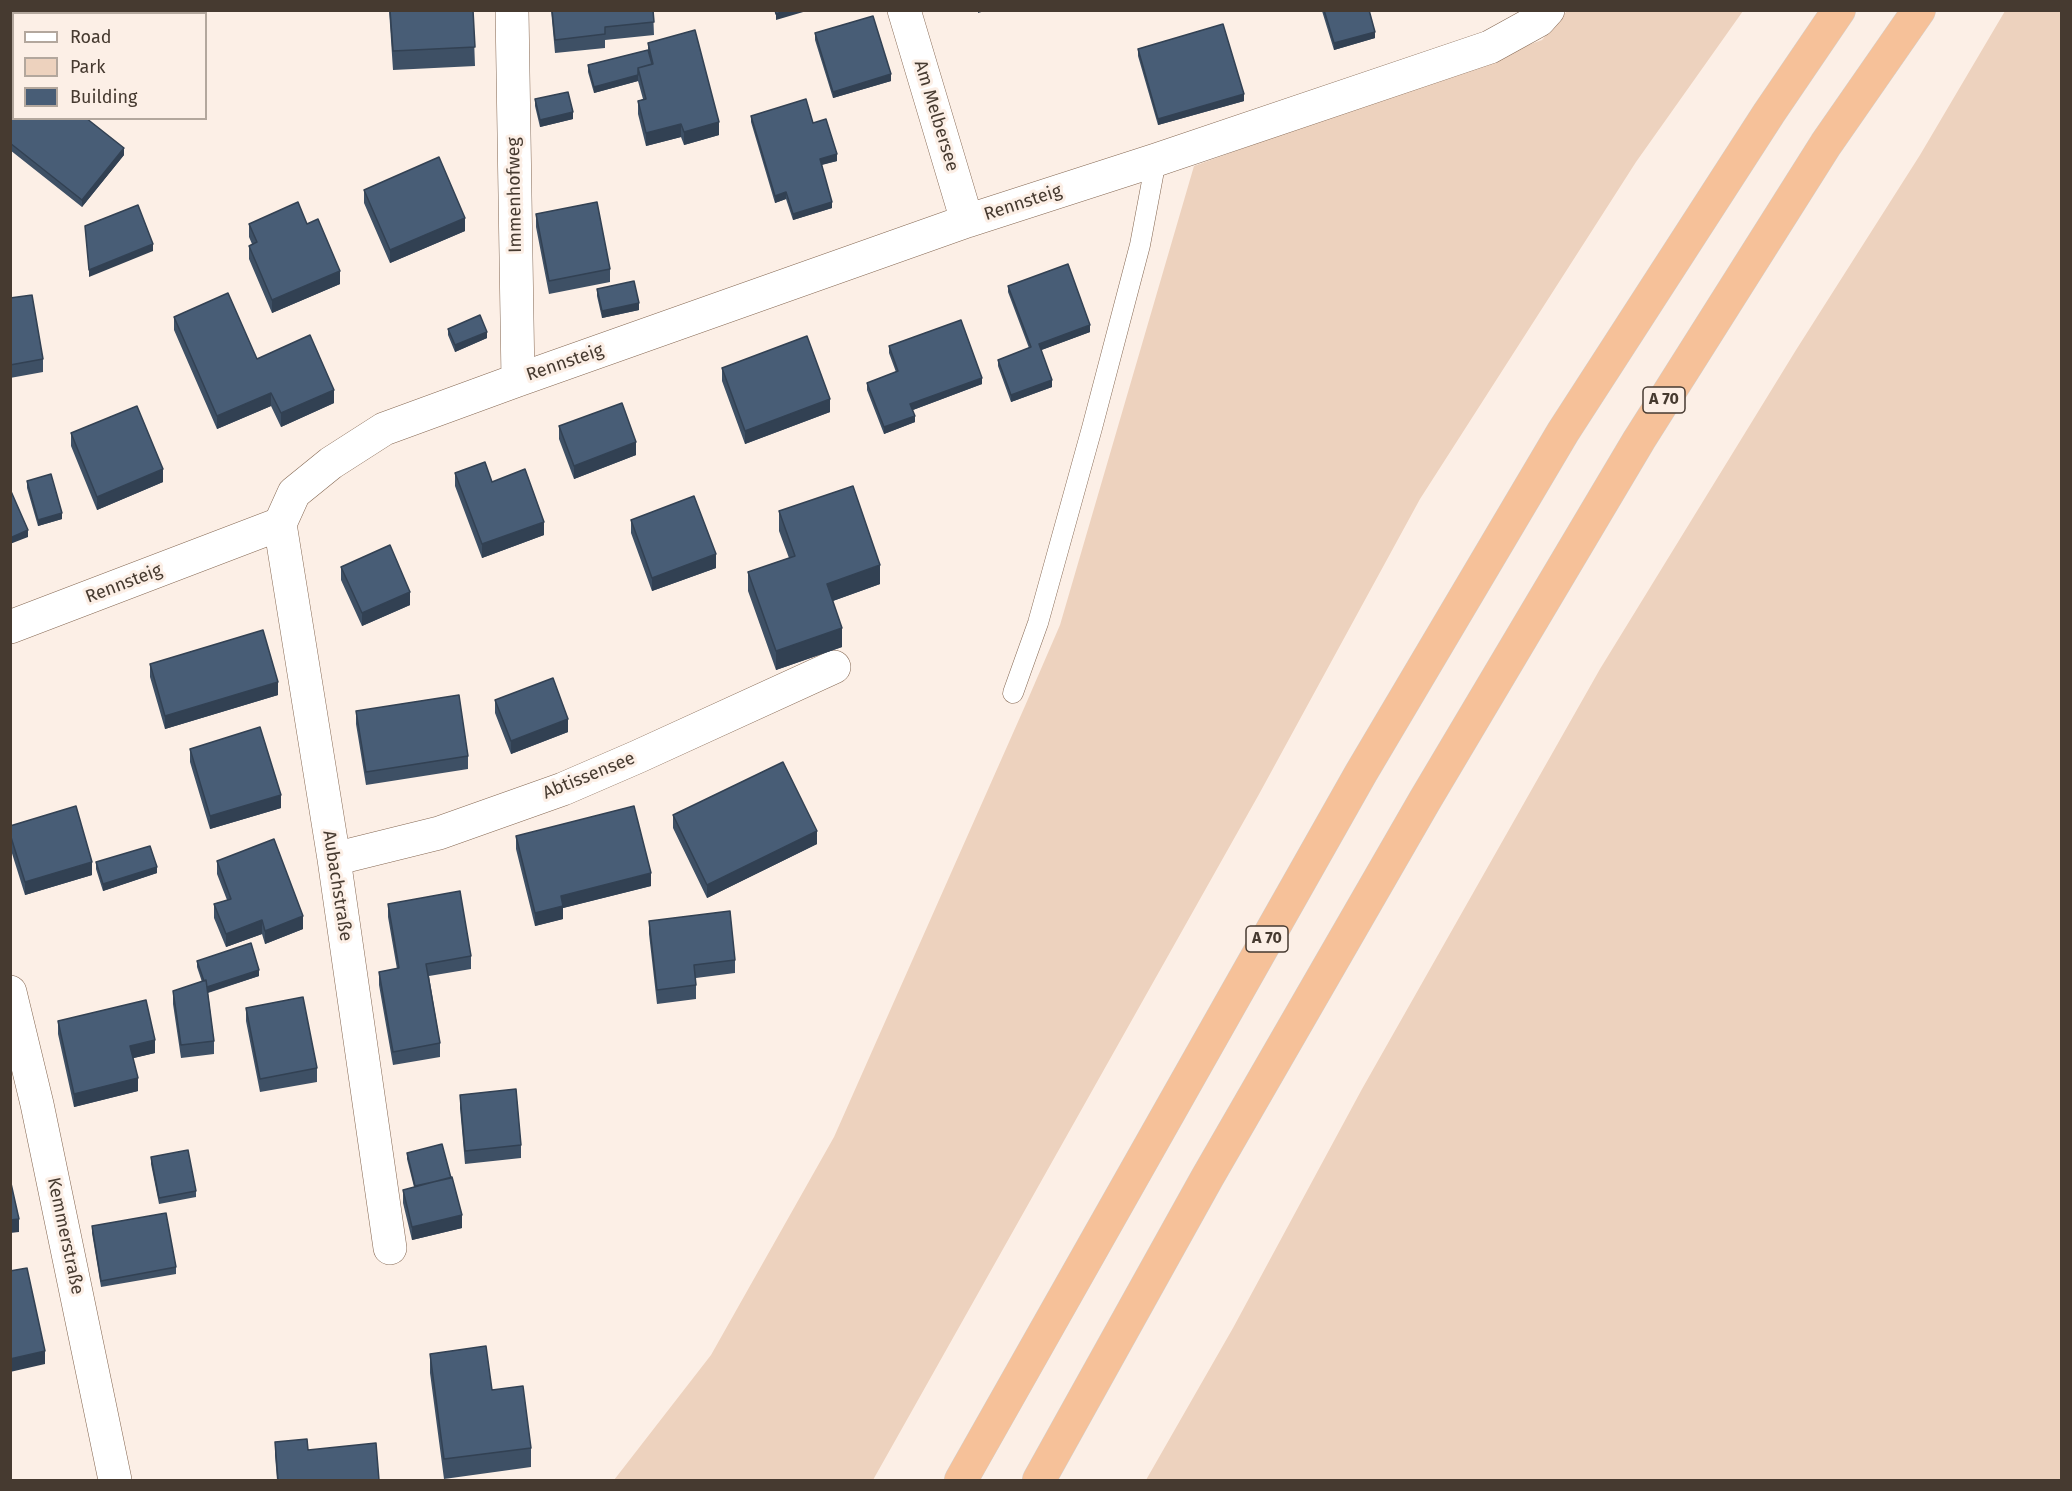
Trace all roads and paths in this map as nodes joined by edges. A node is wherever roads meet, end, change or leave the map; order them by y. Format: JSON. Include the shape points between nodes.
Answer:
{"nodes":[{"id":1,"x":512,"y":10,"type":"edge"},
{"id":2,"x":904,"y":10,"type":"edge"},
{"id":3,"x":1548,"y":10,"type":"edge"},
{"id":4,"x":1839,"y":10,"type":"edge"},
{"id":5,"x":1919,"y":10,"type":"edge"},
{"id":6,"x":1156,"y":160,"type":"junction"},
{"id":7,"x":967,"y":221,"type":"junction"},
{"id":8,"x":518,"y":380,"type":"junction"},
{"id":9,"x":280,"y":524,"type":"junction"},
{"id":10,"x":10,"y":627,"type":"edge"},
{"id":11,"x":834,"y":667,"type":"dead end"},
{"id":12,"x":1012,"y":693,"type":"dead end"},
{"id":13,"x":334,"y":859,"type":"junction"},
{"id":14,"x":10,"y":992,"type":"edge"},
{"id":15,"x":390,"y":1248,"type":"dead end"},
{"id":16,"x":977,"y":1450,"type":"junction"},
{"id":17,"x":115,"y":1480,"type":"edge"},
{"id":18,"x":953,"y":1480,"type":"edge"},
{"id":19,"x":961,"y":1480,"type":"edge"},
{"id":20,"x":1039,"y":1480,"type":"edge"}],
"edges":[{"from":1,"to":8,"type":"street","name":"Immenhofweg"},
{"from":2,"to":7,"type":"street","name":"Am Melbersee"},
{"from":3,"to":6,"type":"street","name":"Rennsteig","via":[[1539,20],[1490,47]]},
{"from":4,"to":16,"type":"highway","number":"A 70","via":[[1563,432],[1361,773]]},
{"from":5,"to":20,"type":"highway","number":"A 70","via":[[1826,144],[1639,440],[1425,800]]},
{"from":6,"to":7,"type":"street","name":"Rennsteig"},
{"from":6,"to":12,"type":"lane","via":[[1140,245],[1092,429],[1038,623]]},
{"from":7,"to":8,"type":"street","name":"Rennsteig"},
{"from":8,"to":9,"type":"street","name":"Rennsteig","via":[[384,429],[331,463],[294,493]]},
{"from":9,"to":10,"type":"street","name":"Rennsteig"},
{"from":9,"to":13,"type":"street","name":"Aubachstraße"},
{"from":11,"to":13,"type":"street","name":"Abtissensee","via":[[563,789],[439,833]]},
{"from":13,"to":15,"type":"street","name":"Aubachstraße"},
{"from":14,"to":17,"type":"street","name":"Kemmerstraße","via":[[38,1104]]},
{"from":16,"to":18,"type":"highway"},
{"from":16,"to":19,"type":"highway","number":"A 70"}]}
